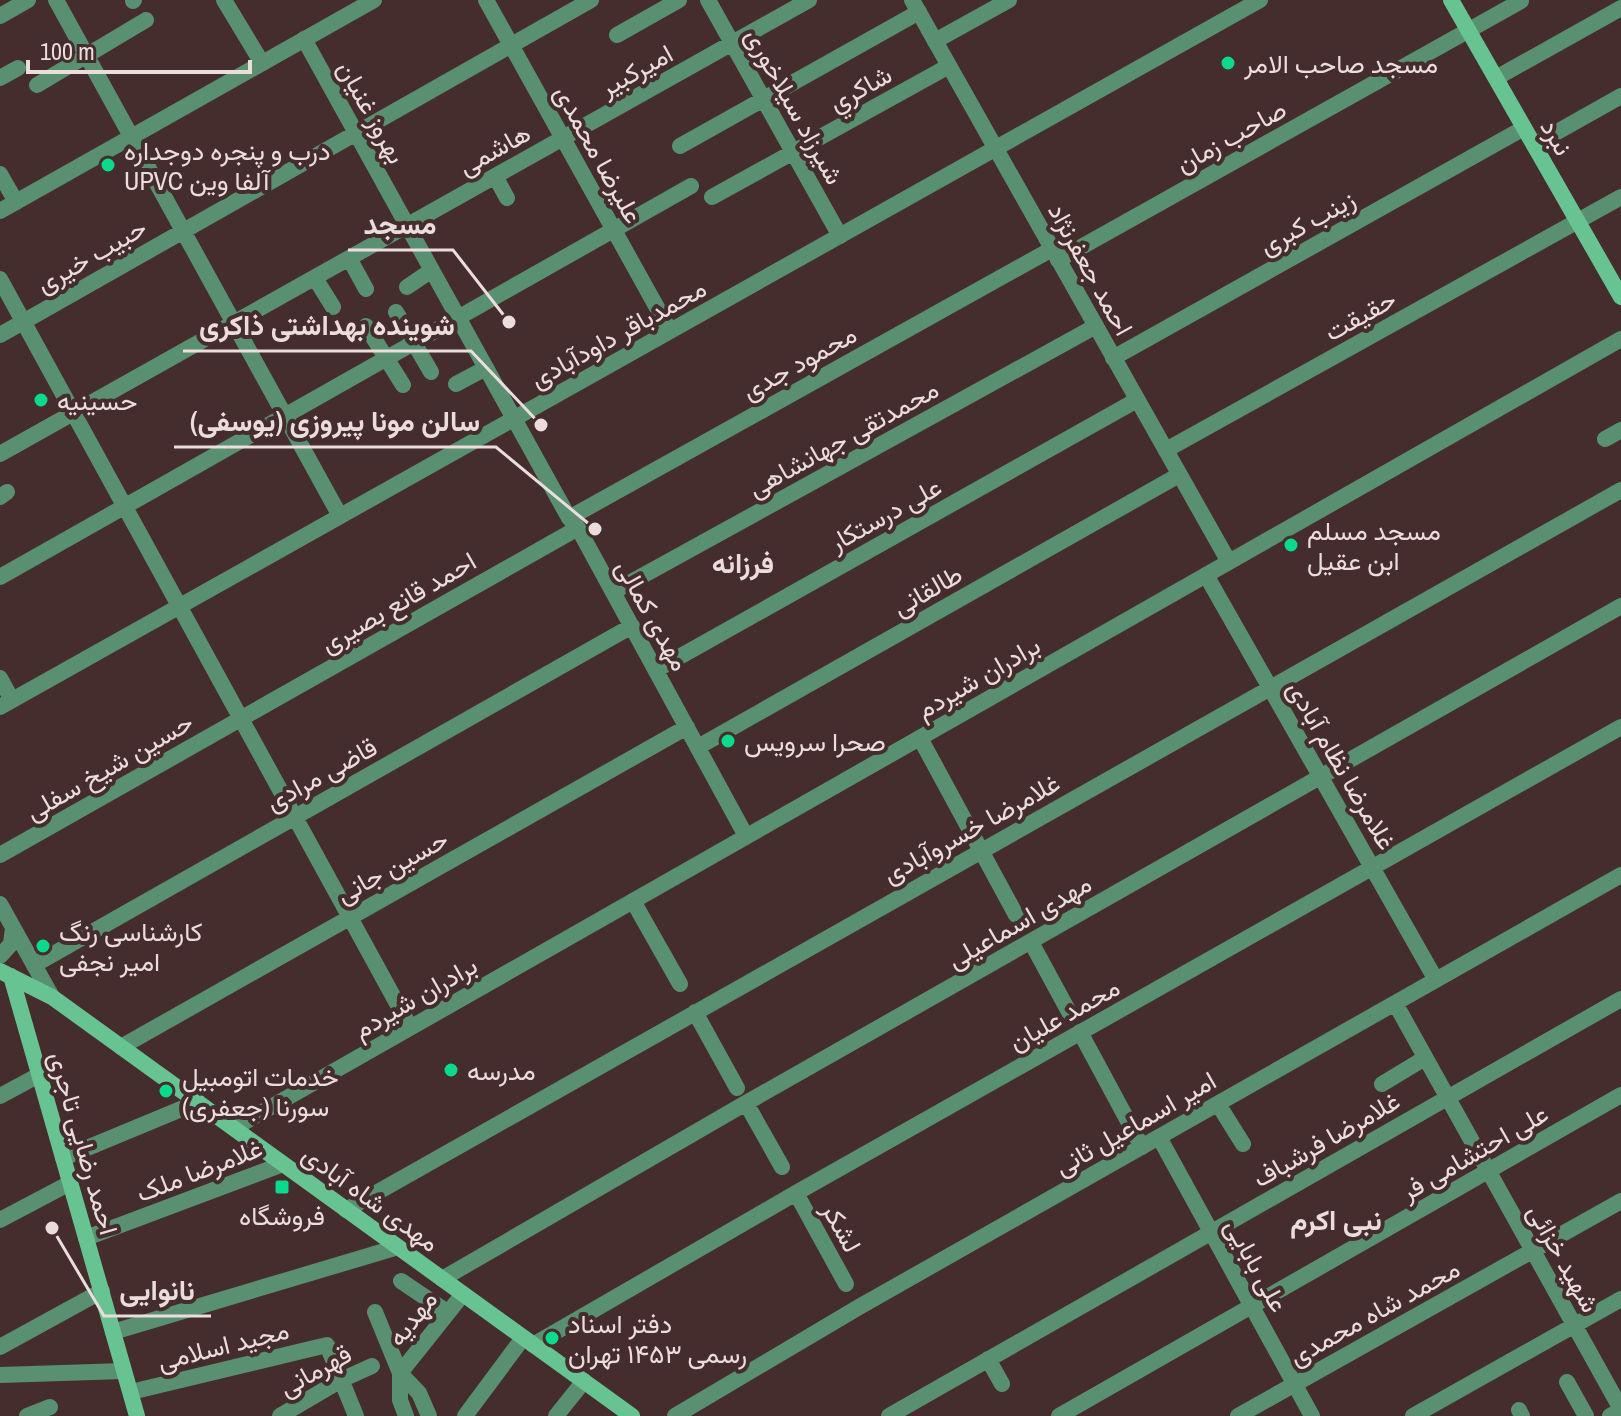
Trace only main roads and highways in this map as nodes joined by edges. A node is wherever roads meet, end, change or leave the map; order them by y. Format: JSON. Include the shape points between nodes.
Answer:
{"nodes":[{"id":1,"x":1451,"y":0,"type":"edge"},
{"id":2,"x":1621,"y":297,"type":"edge"},
{"id":3,"x":6,"y":974,"type":"edge"},
{"id":4,"x":137,"y":1416,"type":"edge"},
{"id":5,"x":632,"y":1416,"type":"edge"}],
"edges":[{"from":1,"to":2,"type":"main road","name":"نبرد"},
{"from":3,"to":4,"type":"main road","name":"احمد رضایی تاجری"},
{"from":3,"to":5,"type":"main road","name":"مهدی شاه آبادی","via":[[52,997]]}]}
